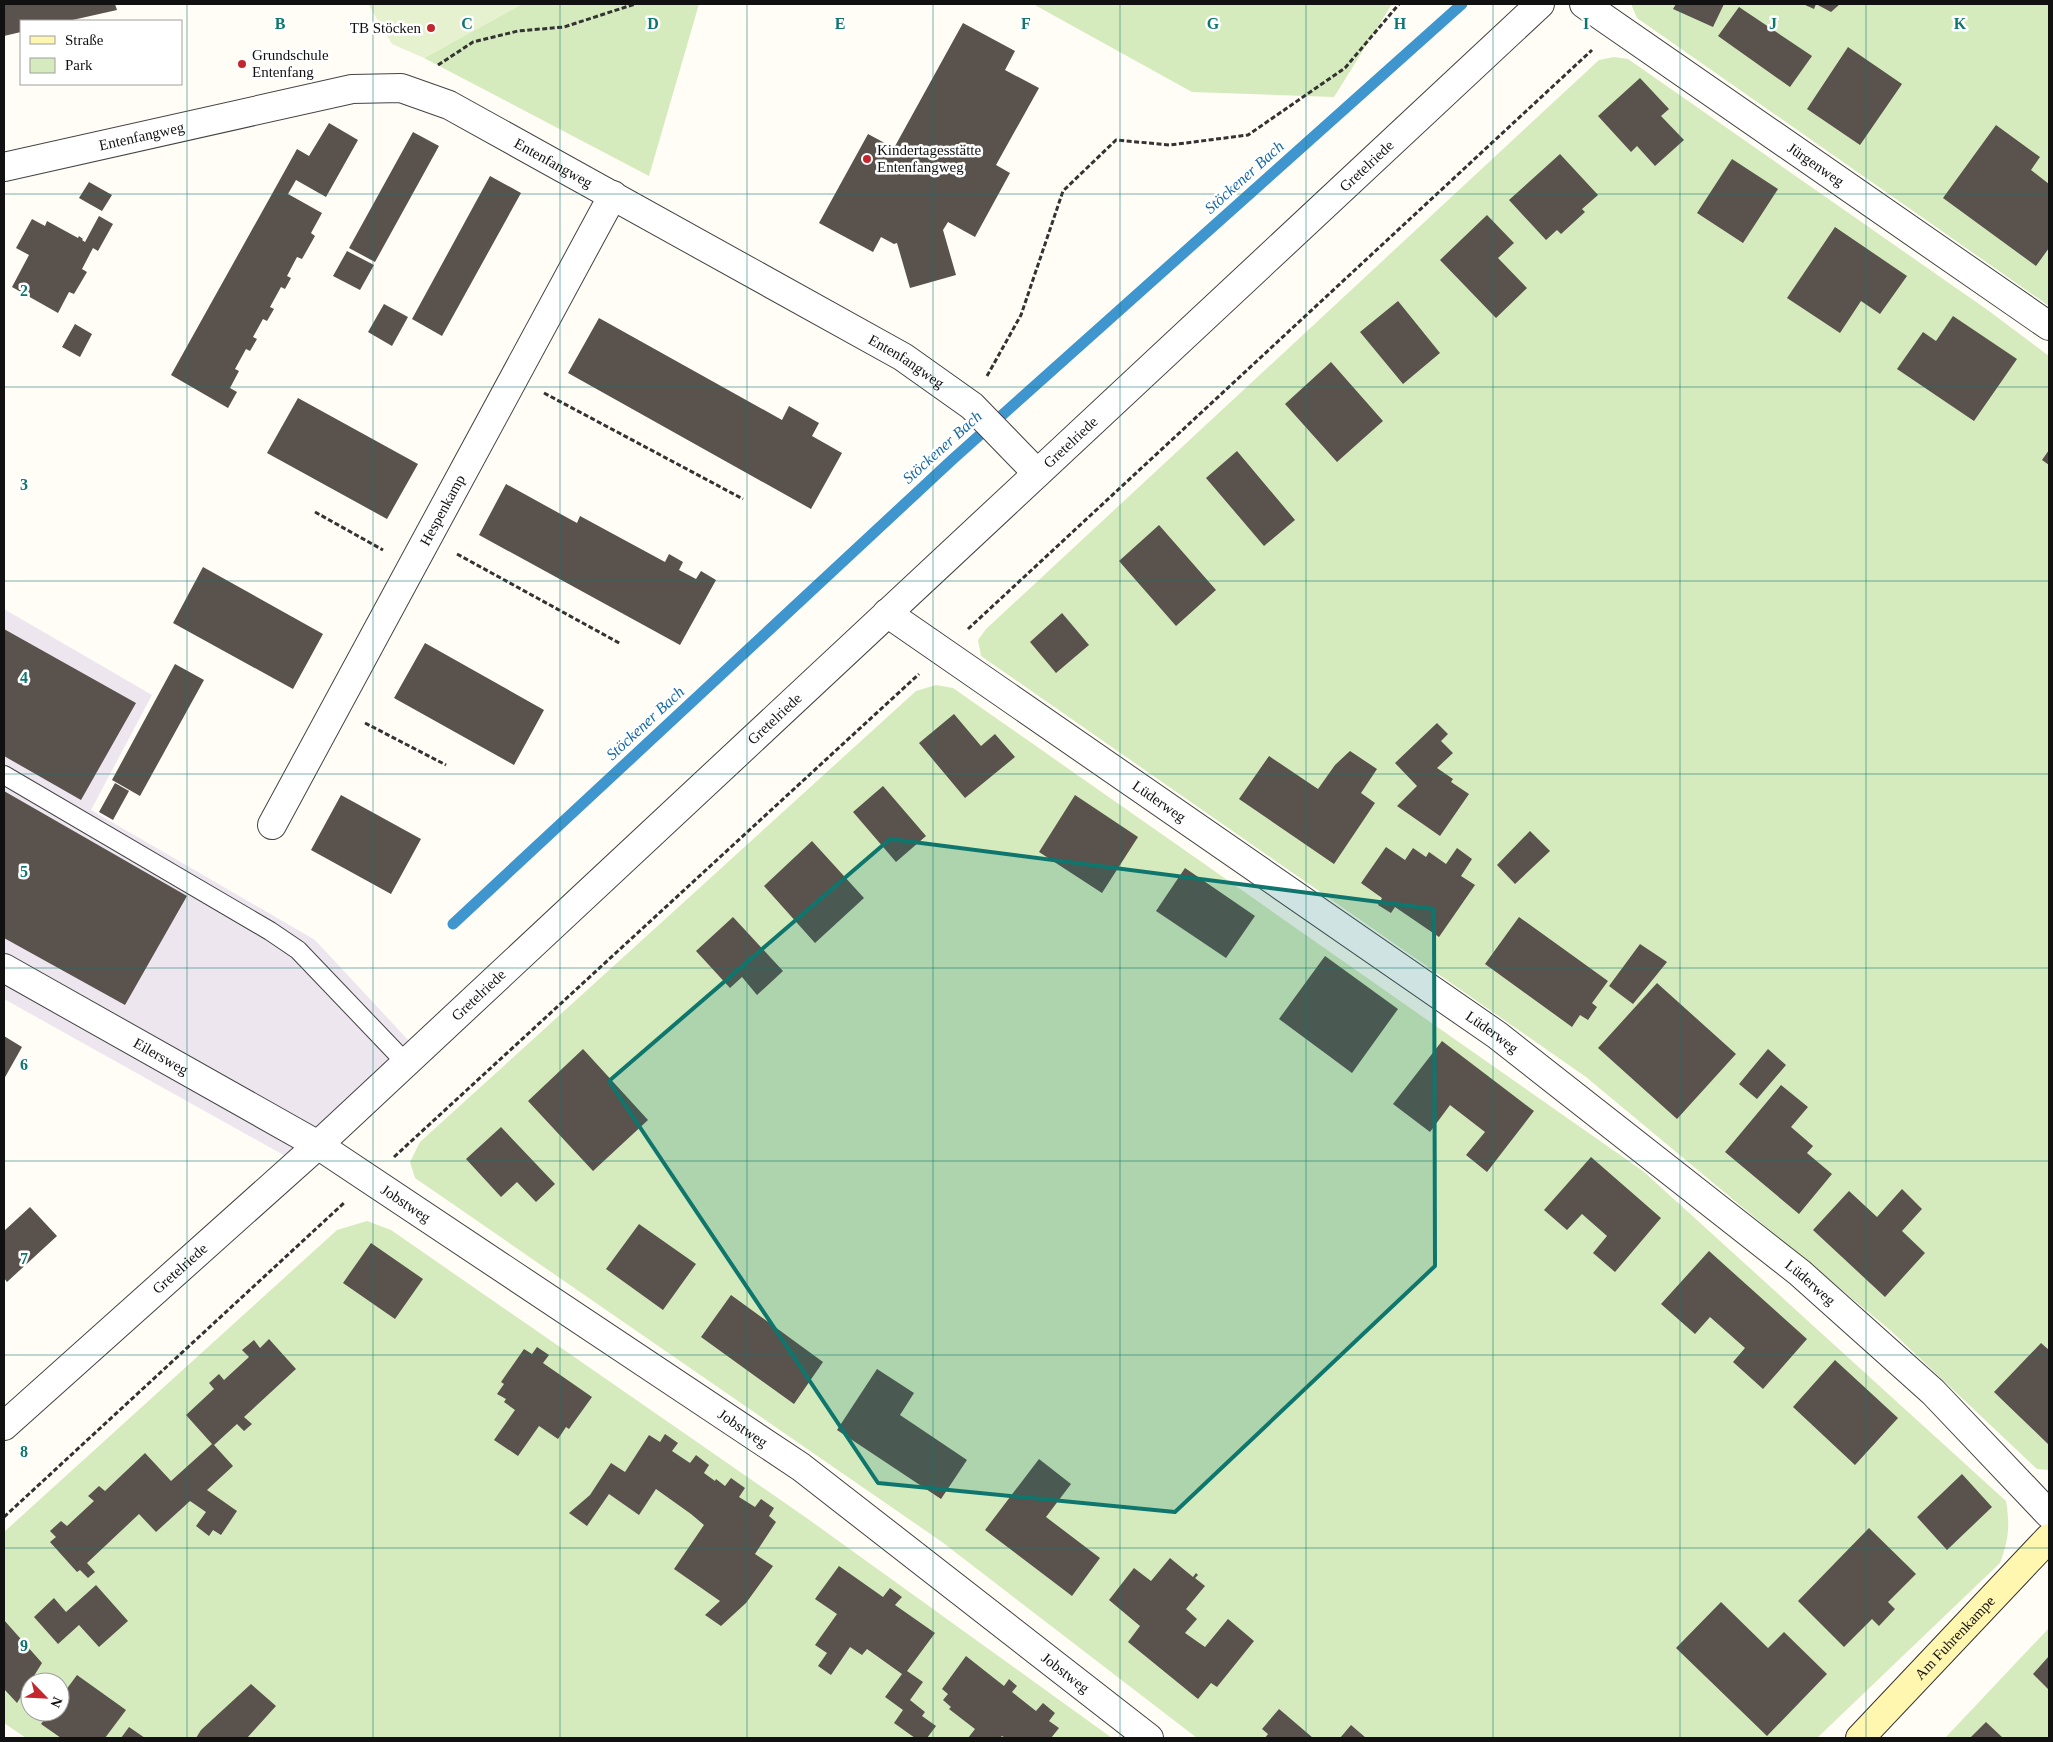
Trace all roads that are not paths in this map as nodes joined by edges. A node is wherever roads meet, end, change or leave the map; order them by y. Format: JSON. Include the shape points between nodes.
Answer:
{"nodes":[{"id":1,"x":1540,"y":4,"type":"edge"},
{"id":2,"x":1584,"y":4,"type":"edge"},
{"id":3,"x":4,"y":166,"type":"edge"},
{"id":4,"x":613,"y":195,"type":"junction"},
{"id":5,"x":2049,"y":326,"type":"edge"},
{"id":6,"x":1029,"y":465,"type":"junction"},
{"id":7,"x":887,"y":613,"type":"junction"},
{"id":8,"x":4,"y":775,"type":"edge"},
{"id":9,"x":272,"y":826,"type":"dead end"},
{"id":10,"x":4,"y":968,"type":"edge"},
{"id":11,"x":406,"y":1063,"type":"junction"},
{"id":12,"x":318,"y":1145,"type":"junction"},
{"id":13,"x":4,"y":1426,"type":"edge"},
{"id":14,"x":2049,"y":1514,"type":"edge"},
{"id":15,"x":2049,"y":1538,"type":"edge"},
{"id":16,"x":1149,"y":1738,"type":"edge"},
{"id":17,"x":1860,"y":1738,"type":"edge"}],
"edges":[{"from":1,"to":6,"type":"street","name":"Gretelriede"},
{"from":2,"to":5,"type":"street","name":"Jürgenweg"},
{"from":3,"to":4,"type":"street","name":"Entenfangweg","via":[[352,89],[401,88],[449,105]]},
{"from":4,"to":6,"type":"street","name":"Entenfangweg","via":[[903,357],[976,410]]},
{"from":4,"to":9,"type":"street","name":"Hespenkamp"},
{"from":6,"to":7,"type":"street","name":"Gretelriede"},
{"from":7,"to":11,"type":"street","name":"Gretelriede"},
{"from":7,"to":14,"type":"street","name":"Lüderweg","via":[[1505,1041],[1800,1273],[1933,1392]]},
{"from":8,"to":11,"type":"lane","via":[[298,950]]},
{"from":10,"to":12,"type":"street","name":"Eilersweg"},
{"from":11,"to":12,"type":"street","name":"Gretelriede"},
{"from":12,"to":13,"type":"street","name":"Gretelriede"},
{"from":12,"to":16,"type":"street","name":"Jobstweg","via":[[801,1467]]},
{"from":15,"to":17,"type":"street","name":"Am Fuhrenkampe"}]}
